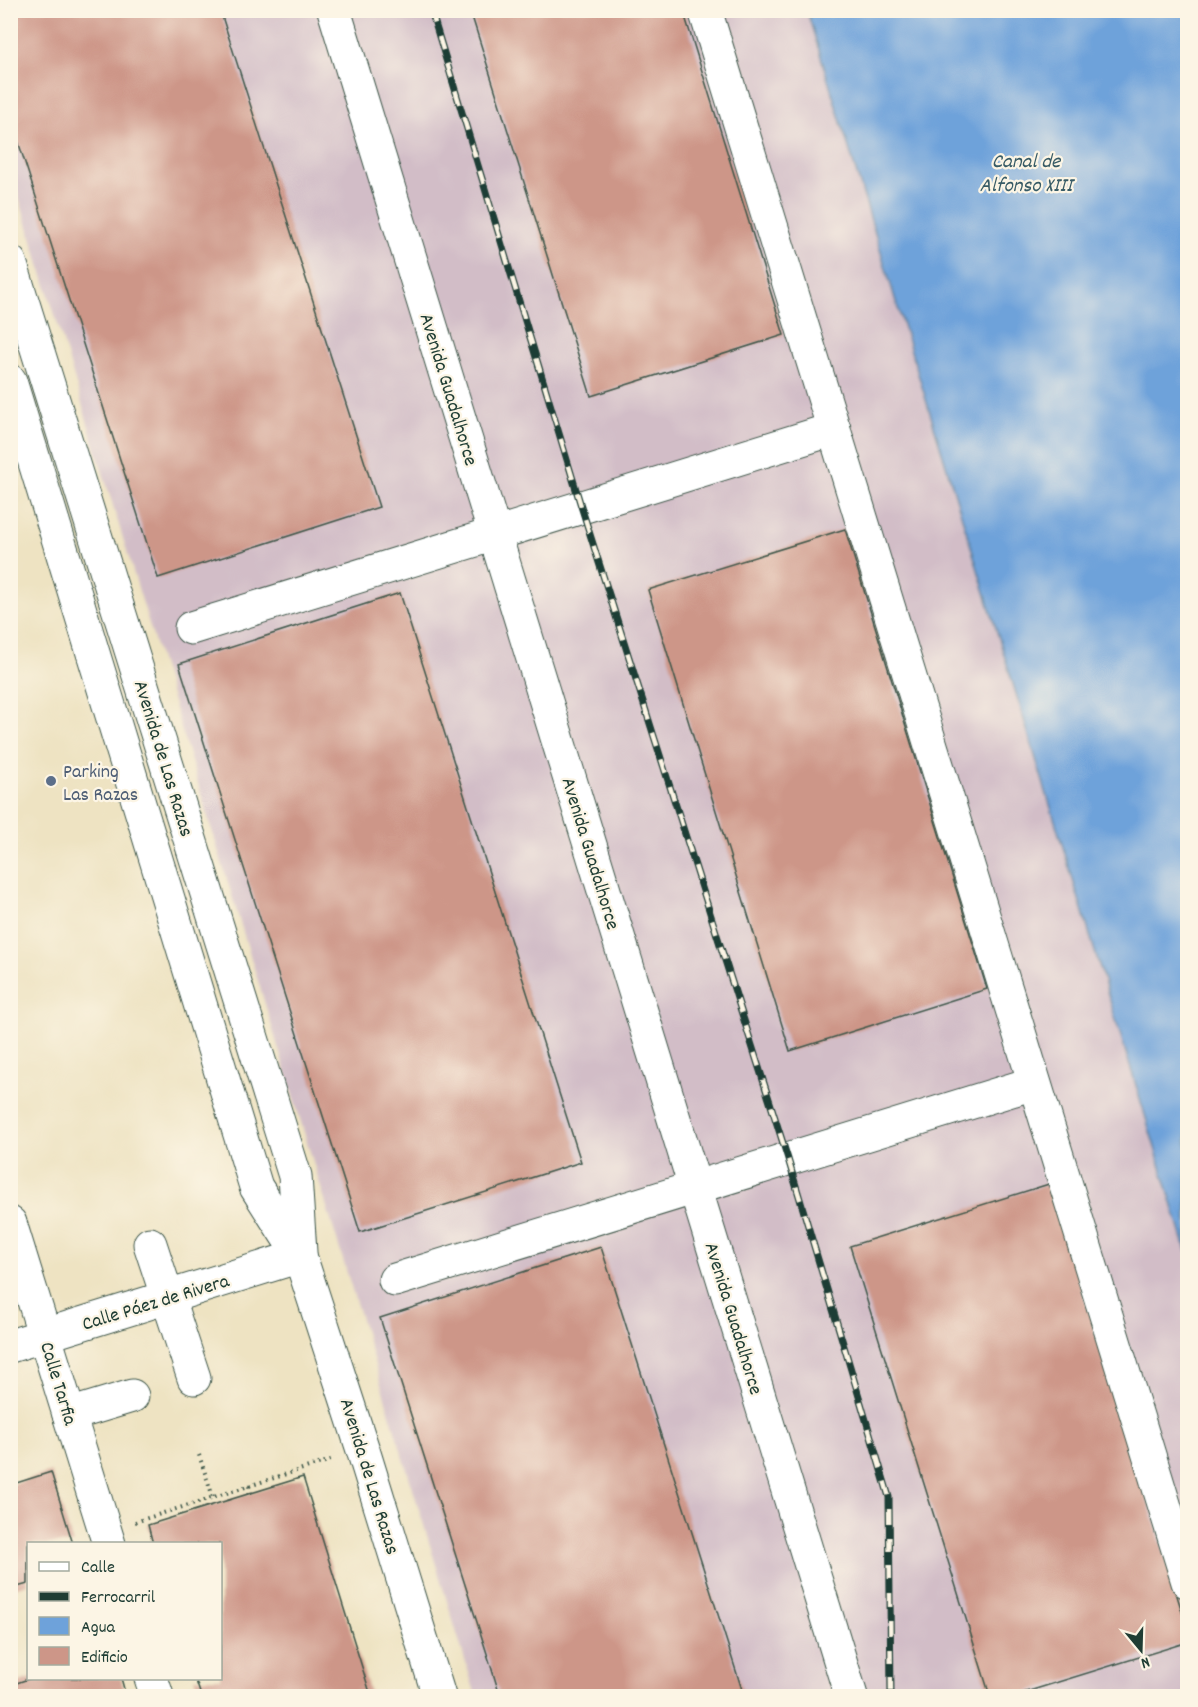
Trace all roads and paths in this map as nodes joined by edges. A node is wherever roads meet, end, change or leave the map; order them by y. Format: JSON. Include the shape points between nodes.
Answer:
{"nodes":[{"id":1,"x":334,"y":10,"type":"edge"},
{"id":2,"x":705,"y":10,"type":"edge"},
{"id":3,"x":10,"y":262,"type":"edge"},
{"id":4,"x":10,"y":381,"type":"edge"},
{"id":5,"x":834,"y":429,"type":"junction"},
{"id":6,"x":495,"y":534,"type":"junction"},
{"id":7,"x":191,"y":627,"type":"dead end"},
{"id":8,"x":1034,"y":1083,"type":"junction"},
{"id":9,"x":695,"y":1187,"type":"junction"},
{"id":10,"x":10,"y":1223,"type":"edge"},
{"id":11,"x":150,"y":1244,"type":"dead end"},
{"id":12,"x":300,"y":1256,"type":"junction"},
{"id":13,"x":395,"y":1280,"type":"dead end"},
{"id":14,"x":169,"y":1297,"type":"junction"},
{"id":15,"x":45,"y":1335,"type":"junction"},
{"id":16,"x":10,"y":1346,"type":"edge"},
{"id":17,"x":194,"y":1378,"type":"dead end"},
{"id":18,"x":132,"y":1396,"type":"dead end"},
{"id":19,"x":69,"y":1415,"type":"junction"},
{"id":20,"x":363,"y":1450,"type":"junction"},
{"id":21,"x":199,"y":1455,"type":"dead end"},
{"id":22,"x":249,"y":1486,"type":"junction"},
{"id":23,"x":251,"y":1493,"type":"dead end"},
{"id":24,"x":213,"y":1497,"type":"junction"},
{"id":25,"x":107,"y":1537,"type":"edge"},
{"id":26,"x":1188,"y":1582,"type":"edge"},
{"id":27,"x":152,"y":1680,"type":"edge"},
{"id":28,"x":157,"y":1696,"type":"edge"},
{"id":29,"x":439,"y":1696,"type":"edge"},
{"id":30,"x":851,"y":1696,"type":"edge"}],
"edges":[{"from":1,"to":6,"type":"main road","name":"Avenida Guadalhorce"},
{"from":2,"to":5,"type":"main road"},
{"from":3,"to":12,"type":"main road","name":"Avenida de Las Razas","via":[[295,1176]]},
{"from":4,"to":12,"type":"main road","name":"Avenida de Las Razas","via":[[256,1186]]},
{"from":5,"to":6,"type":"main road"},
{"from":5,"to":8,"type":"main road"},
{"from":6,"to":7,"type":"main road"},
{"from":6,"to":9,"type":"main road","name":"Avenida Guadalhorce"},
{"from":8,"to":9,"type":"main road"},
{"from":8,"to":26,"type":"main road"},
{"from":9,"to":13,"type":"main road"},
{"from":9,"to":30,"type":"main road","name":"Avenida Guadalhorce"},
{"from":10,"to":15,"type":"main road","name":"Calle Tarfia"},
{"from":11,"to":14,"type":"main road"},
{"from":12,"to":14,"type":"main road","name":"Calle Páez de Rivera"},
{"from":12,"to":20,"type":"main road","name":"Avenida de Las Razas"},
{"from":14,"to":15,"type":"main road","name":"Calle Páez de Rivera"},
{"from":14,"to":17,"type":"main road"},
{"from":15,"to":16,"type":"main road","name":"Calle Páez de Rivera"},
{"from":15,"to":19,"type":"main road","name":"Calle Tarfia"},
{"from":18,"to":19,"type":"main road"},
{"from":19,"to":25,"type":"main road","name":"Calle Tarfia"},
{"from":20,"to":22,"type":"path"},
{"from":20,"to":29,"type":"main road","name":"Avenida de Las Razas"},
{"from":21,"to":24,"type":"path"},
{"from":22,"to":23,"type":"path"},
{"from":22,"to":24,"type":"path"},
{"from":24,"to":25,"type":"path"},
{"from":27,"to":28,"type":"main road"}]}
